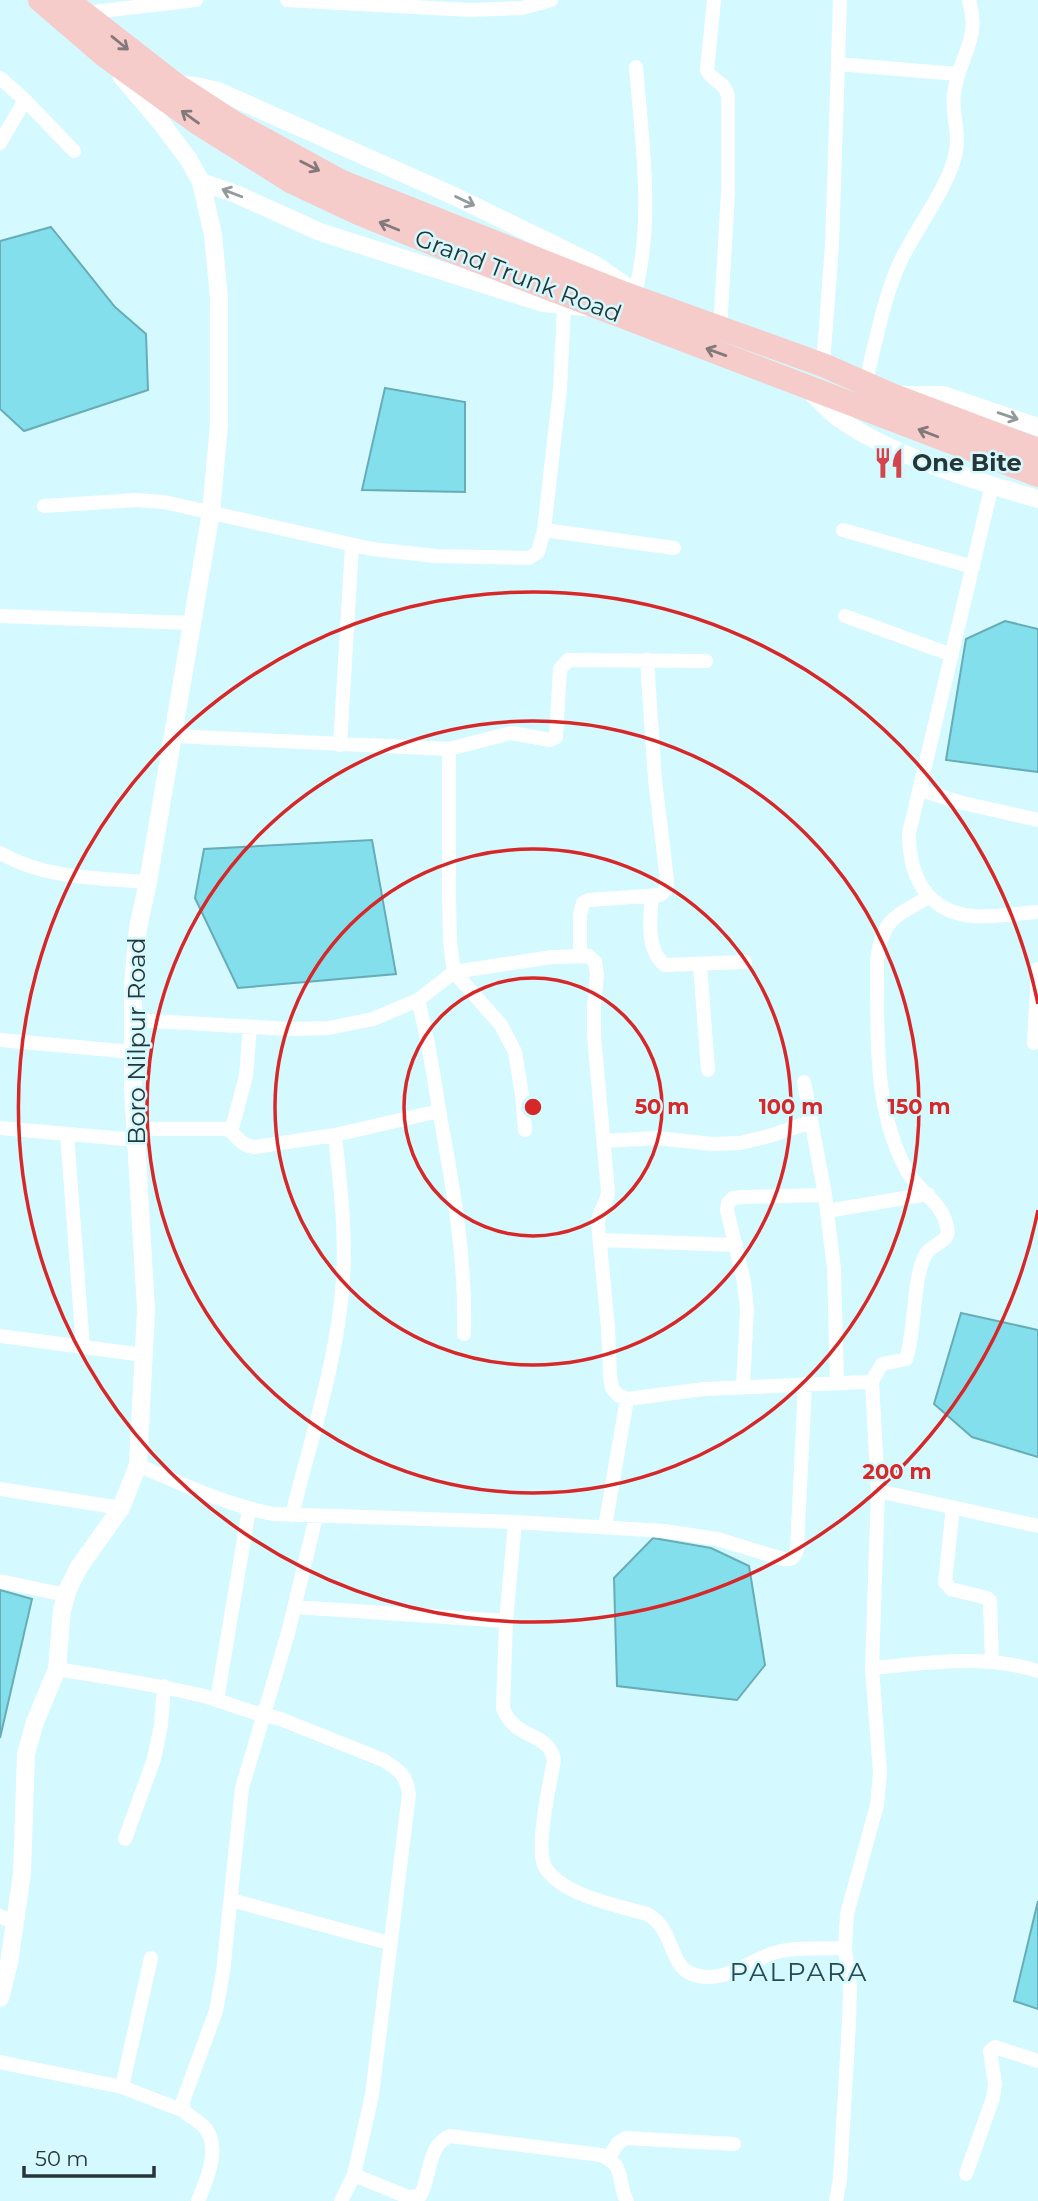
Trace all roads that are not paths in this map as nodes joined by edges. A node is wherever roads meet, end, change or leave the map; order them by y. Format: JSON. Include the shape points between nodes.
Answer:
{"nodes":[{"id":1,"x":40,"y":0,"type":"edge"},
{"id":2,"x":196,"y":0,"type":"edge"},
{"id":3,"x":287,"y":0,"type":"edge"},
{"id":4,"x":551,"y":0,"type":"edge"},
{"id":5,"x":714,"y":0,"type":"edge"},
{"id":6,"x":840,"y":0,"type":"edge"},
{"id":7,"x":969,"y":0,"type":"edge"},
{"id":8,"x":431,"y":4,"type":"edge"},
{"id":9,"x":75,"y":7,"type":"edge"},
{"id":10,"x":104,"y":55,"type":"junction"},
{"id":11,"x":838,"y":64,"type":"junction"},
{"id":12,"x":636,"y":67,"type":"dead end"},
{"id":13,"x":958,"y":74,"type":"junction"},
{"id":14,"x":0,"y":78,"type":"edge"},
{"id":15,"x":26,"y":100,"type":"junction"},
{"id":16,"x":0,"y":143,"type":"edge"},
{"id":17,"x":74,"y":151,"type":"dead end"},
{"id":18,"x":201,"y":182,"type":"junction"},
{"id":19,"x":640,"y":298,"type":"junction"},
{"id":20,"x":564,"y":307,"type":"junction"},
{"id":21,"x":599,"y":308,"type":"junction"},
{"id":22,"x":720,"y":329,"type":"junction"},
{"id":23,"x":822,"y":365,"type":"junction"},
{"id":24,"x":865,"y":384,"type":"junction"},
{"id":25,"x":804,"y":385,"type":"junction"},
{"id":26,"x":894,"y":396,"type":"junction"},
{"id":27,"x":1038,"y":427,"type":"edge"},
{"id":28,"x":1038,"y":450,"type":"edge"},
{"id":29,"x":1038,"y":475,"type":"edge"},
{"id":30,"x":992,"y":485,"type":"junction"},
{"id":31,"x":1038,"y":499,"type":"edge"},
{"id":32,"x":44,"y":506,"type":"dead end"},
{"id":33,"x":211,"y":512,"type":"junction"},
{"id":34,"x":544,"y":530,"type":"junction"},
{"id":35,"x":843,"y":530,"type":"dead end"},
{"id":36,"x":352,"y":546,"type":"junction"},
{"id":37,"x":674,"y":548,"type":"dead end"},
{"id":38,"x":973,"y":567,"type":"junction"},
{"id":39,"x":0,"y":616,"type":"edge"},
{"id":40,"x":845,"y":616,"type":"dead end"},
{"id":41,"x":192,"y":623,"type":"junction"},
{"id":42,"x":952,"y":655,"type":"junction"},
{"id":43,"x":647,"y":660,"type":"junction"},
{"id":44,"x":706,"y":661,"type":"dead end"},
{"id":45,"x":174,"y":736,"type":"junction"},
{"id":46,"x":340,"y":745,"type":"junction"},
{"id":47,"x":449,"y":749,"type":"junction"},
{"id":48,"x":920,"y":790,"type":"junction"},
{"id":49,"x":1038,"y":820,"type":"edge"},
{"id":50,"x":0,"y":853,"type":"edge"},
{"id":51,"x":148,"y":882,"type":"junction"},
{"id":52,"x":652,"y":896,"type":"junction"},
{"id":53,"x":929,"y":897,"type":"junction"},
{"id":54,"x":1038,"y":912,"type":"edge"},
{"id":55,"x":580,"y":955,"type":"junction"},
{"id":56,"x":745,"y":962,"type":"dead end"},
{"id":57,"x":700,"y":965,"type":"junction"},
{"id":58,"x":1038,"y":969,"type":"edge"},
{"id":59,"x":454,"y":972,"type":"junction"},
{"id":60,"x":418,"y":1000,"type":"junction"},
{"id":61,"x":134,"y":1020,"type":"junction"},
{"id":62,"x":250,"y":1027,"type":"junction"},
{"id":63,"x":0,"y":1040,"type":"edge"},
{"id":64,"x":1034,"y":1044,"type":"dead end"},
{"id":65,"x":133,"y":1052,"type":"junction"},
{"id":66,"x":708,"y":1070,"type":"dead end"},
{"id":67,"x":804,"y":1082,"type":"dead end"},
{"id":68,"x":439,"y":1111,"type":"junction"},
{"id":69,"x":811,"y":1122,"type":"junction"},
{"id":70,"x":0,"y":1128,"type":"edge"},
{"id":71,"x":525,"y":1130,"type":"dead end"},
{"id":72,"x":231,"y":1132,"type":"junction"},
{"id":73,"x":67,"y":1134,"type":"junction"},
{"id":74,"x":136,"y":1135,"type":"junction"},
{"id":75,"x":335,"y":1135,"type":"junction"},
{"id":76,"x":604,"y":1141,"type":"junction"},
{"id":77,"x":928,"y":1194,"type":"junction"},
{"id":78,"x":825,"y":1195,"type":"junction"},
{"id":79,"x":827,"y":1211,"type":"junction"},
{"id":80,"x":600,"y":1240,"type":"junction"},
{"id":81,"x":736,"y":1245,"type":"junction"},
{"id":82,"x":464,"y":1334,"type":"dead end"},
{"id":83,"x":0,"y":1336,"type":"edge"},
{"id":84,"x":83,"y":1347,"type":"junction"},
{"id":85,"x":144,"y":1355,"type":"junction"},
{"id":86,"x":872,"y":1381,"type":"junction"},
{"id":87,"x":836,"y":1383,"type":"junction"},
{"id":88,"x":805,"y":1384,"type":"junction"},
{"id":89,"x":743,"y":1387,"type":"junction"},
{"id":90,"x":627,"y":1399,"type":"junction"},
{"id":91,"x":138,"y":1465,"type":"junction"},
{"id":92,"x":0,"y":1489,"type":"edge"},
{"id":93,"x":878,"y":1491,"type":"junction"},
{"id":94,"x":953,"y":1507,"type":"junction"},
{"id":95,"x":121,"y":1508,"type":"junction"},
{"id":96,"x":249,"y":1509,"type":"junction"},
{"id":97,"x":292,"y":1515,"type":"junction"},
{"id":98,"x":316,"y":1517,"type":"junction"},
{"id":99,"x":514,"y":1522,"type":"junction"},
{"id":100,"x":1038,"y":1526,"type":"edge"},
{"id":101,"x":605,"y":1527,"type":"junction"},
{"id":102,"x":0,"y":1581,"type":"edge"},
{"id":103,"x":66,"y":1595,"type":"junction"},
{"id":104,"x":295,"y":1607,"type":"junction"},
{"id":105,"x":506,"y":1621,"type":"junction"},
{"id":106,"x":992,"y":1662,"type":"junction"},
{"id":107,"x":57,"y":1668,"type":"junction"},
{"id":108,"x":872,"y":1668,"type":"junction"},
{"id":109,"x":1038,"y":1671,"type":"edge"},
{"id":110,"x":164,"y":1686,"type":"junction"},
{"id":111,"x":217,"y":1700,"type":"junction"},
{"id":112,"x":265,"y":1716,"type":"junction"},
{"id":113,"x":125,"y":1839,"type":"dead end"},
{"id":114,"x":231,"y":1900,"type":"junction"},
{"id":115,"x":8,"y":1920,"type":"edge"},
{"id":116,"x":389,"y":1943,"type":"junction"},
{"id":117,"x":845,"y":1948,"type":"junction"},
{"id":118,"x":151,"y":1958,"type":"dead end"},
{"id":119,"x":0,"y":1998,"type":"edge"},
{"id":120,"x":1038,"y":2061,"type":"edge"},
{"id":121,"x":0,"y":2062,"type":"edge"},
{"id":122,"x":122,"y":2087,"type":"junction"},
{"id":123,"x":184,"y":2111,"type":"junction"},
{"id":124,"x":734,"y":2144,"type":"dead end"},
{"id":125,"x":608,"y":2158,"type":"junction"},
{"id":126,"x":966,"y":2174,"type":"dead end"},
{"id":127,"x":354,"y":2175,"type":"junction"},
{"id":128,"x":407,"y":2199,"type":"edge"},
{"id":129,"x":198,"y":2201,"type":"edge"},
{"id":130,"x":341,"y":2201,"type":"edge"},
{"id":131,"x":627,"y":2201,"type":"edge"},
{"id":132,"x":836,"y":2201,"type":"edge"}],
"edges":[{"from":1,"to":10,"type":"highway","name":"Grand Trunk Road"},
{"from":2,"to":9,"type":"street"},
{"from":3,"to":8,"type":"street"},
{"from":4,"to":8,"type":"street","via":[[522,8]]},
{"from":5,"to":22,"type":"street","via":[[707,70],[722,83],[728,96]]},
{"from":6,"to":11,"type":"street"},
{"from":7,"to":13,"type":"street","via":[[972,37]]},
{"from":9,"to":19,"type":"highway","name":"Grand Trunk Road","one_way":true,"via":[[176,85],[247,131],[342,182]]},
{"from":10,"to":18,"type":"street","name":"Boro Nilpur Road","via":[[162,124]]},
{"from":21,"to":10,"type":"highway","name":"Grand Trunk Road","one_way":true,"via":[[358,213],[292,181],[198,123]]},
{"from":11,"to":13,"type":"street"},
{"from":11,"to":23,"type":"street","via":[[833,231]]},
{"from":12,"to":19,"type":"street","via":[[645,200]]},
{"from":13,"to":24,"type":"street","via":[[953,95],[957,151],[900,262]]},
{"from":14,"to":15,"type":"street"},
{"from":15,"to":16,"type":"street"},
{"from":15,"to":17,"type":"street"},
{"from":20,"to":18,"type":"street","one_way":true,"via":[[320,232]]},
{"from":18,"to":33,"type":"street","name":"Boro Nilpur Road","via":[[213,235],[219,310],[219,425]]},
{"from":19,"to":22,"type":"highway","name":"Grand Trunk Road"},
{"from":20,"to":21,"type":"street"},
{"from":20,"to":34,"type":"street"},
{"from":25,"to":21,"type":"highway","name":"Grand Trunk Road","one_way":true},
{"from":22,"to":23,"type":"highway","name":"Grand Trunk Road"},
{"from":23,"to":24,"type":"highway","name":"Grand Trunk Road"},
{"from":24,"to":26,"type":"highway","name":"Grand Trunk Road"},
{"from":29,"to":25,"type":"highway","name":"Grand Trunk Road","one_way":true},
{"from":25,"to":30,"type":"street","via":[[839,418],[867,434]]},
{"from":26,"to":27,"type":"street","one_way":true,"via":[[943,395]]},
{"from":26,"to":28,"type":"highway","name":"Grand Trunk Road"},
{"from":30,"to":31,"type":"street"},
{"from":30,"to":38,"type":"street"},
{"from":32,"to":33,"type":"street","via":[[136,500]]},
{"from":33,"to":36,"type":"street"},
{"from":33,"to":41,"type":"street","name":"Boro Nilpur Road"},
{"from":34,"to":36,"type":"street","via":[[538,552],[528,558],[436,556]]},
{"from":34,"to":37,"type":"street"},
{"from":35,"to":38,"type":"street"},
{"from":36,"to":46,"type":"street"},
{"from":38,"to":42,"type":"street"},
{"from":39,"to":41,"type":"street"},
{"from":40,"to":42,"type":"street"},
{"from":41,"to":45,"type":"street","name":"Boro Nilpur Road"},
{"from":42,"to":48,"type":"street"},
{"from":43,"to":44,"type":"street"},
{"from":43,"to":47,"type":"street","via":[[568,660],[563,664],[558,726],[556,737],[550,740],[511,733]]},
{"from":43,"to":52,"type":"street","via":[[667,880],[666,890]]},
{"from":45,"to":46,"type":"street"},
{"from":45,"to":51,"type":"street","name":"Boro Nilpur Road"},
{"from":46,"to":47,"type":"street"},
{"from":47,"to":59,"type":"street"},
{"from":48,"to":49,"type":"street"},
{"from":48,"to":53,"type":"street","via":[[909,834],[909,858]]},
{"from":50,"to":51,"type":"street","via":[[21,865],[65,876]]},
{"from":51,"to":61,"type":"street","name":"Boro Nilpur Road","via":[[138,928]]},
{"from":52,"to":55,"type":"street","via":[[583,903]]},
{"from":52,"to":57,"type":"street","via":[[650,920],[658,960],[665,965]]},
{"from":53,"to":54,"type":"street","via":[[972,916]]},
{"from":53,"to":77,"type":"street","via":[[884,928],[877,961],[879,1082],[884,1108],[907,1172]]},
{"from":55,"to":59,"type":"street"},
{"from":55,"to":76,"type":"street","via":[[595,962],[597,974],[594,1036]]},
{"from":56,"to":57,"type":"street"},
{"from":57,"to":66,"type":"street"},
{"from":58,"to":64,"type":"street"},
{"from":59,"to":60,"type":"street"},
{"from":59,"to":71,"type":"street","via":[[501,1025],[515,1052]]},
{"from":60,"to":62,"type":"street","via":[[373,1019],[329,1028]]},
{"from":60,"to":68,"type":"street","via":[[430,1044]]},
{"from":61,"to":62,"type":"street"},
{"from":61,"to":65,"type":"street","name":"Boro Nilpur Road"},
{"from":62,"to":72,"type":"street","via":[[246,1076]]},
{"from":63,"to":65,"type":"street"},
{"from":65,"to":74,"type":"street","name":"Boro Nilpur Road"},
{"from":67,"to":69,"type":"street"},
{"from":68,"to":75,"type":"street"},
{"from":68,"to":82,"type":"street","via":[[460,1230]]},
{"from":69,"to":76,"type":"street","via":[[740,1143],[657,1138]]},
{"from":69,"to":78,"type":"street"},
{"from":70,"to":73,"type":"street"},
{"from":72,"to":74,"type":"street","via":[[219,1128]]},
{"from":72,"to":75,"type":"street","via":[[241,1143],[254,1147]]},
{"from":73,"to":74,"type":"street"},
{"from":73,"to":84,"type":"street"},
{"from":74,"to":85,"type":"street","name":"Boro Nilpur Road","via":[[146,1310]]},
{"from":75,"to":97,"type":"street","via":[[345,1229],[343,1281],[327,1374]]},
{"from":76,"to":80,"type":"street","via":[[608,1199],[598,1217]]},
{"from":77,"to":79,"type":"street"},
{"from":77,"to":86,"type":"street","via":[[938,1205],[947,1233],[930,1249],[922,1265],[906,1359],[882,1364]]},
{"from":78,"to":79,"type":"street"},
{"from":78,"to":81,"type":"street","via":[[733,1198],[727,1210]]},
{"from":79,"to":87,"type":"street"},
{"from":80,"to":81,"type":"street"},
{"from":80,"to":90,"type":"street","via":[[612,1388]]},
{"from":81,"to":89,"type":"street","via":[[747,1310]]},
{"from":83,"to":84,"type":"street"},
{"from":84,"to":85,"type":"street"},
{"from":85,"to":91,"type":"street","name":"Boro Nilpur Road"},
{"from":86,"to":87,"type":"street"},
{"from":86,"to":93,"type":"street"},
{"from":87,"to":88,"type":"street"},
{"from":88,"to":89,"type":"street"},
{"from":88,"to":101,"type":"street","via":[[795,1556],[790,1560],[717,1539]]},
{"from":89,"to":90,"type":"street"},
{"from":90,"to":101,"type":"street"},
{"from":91,"to":95,"type":"street","name":"Boro Nilpur Road"},
{"from":91,"to":96,"type":"street"},
{"from":92,"to":95,"type":"street"},
{"from":93,"to":94,"type":"street"},
{"from":93,"to":108,"type":"street"},
{"from":94,"to":100,"type":"street"},
{"from":94,"to":106,"type":"street","via":[[945,1582],[951,1589],[990,1601]]},
{"from":95,"to":103,"type":"street","name":"Boro Nilpur Road","via":[[79,1567]]},
{"from":96,"to":97,"type":"street"},
{"from":96,"to":111,"type":"street"},
{"from":97,"to":98,"type":"street"},
{"from":98,"to":99,"type":"street"},
{"from":98,"to":104,"type":"street"},
{"from":99,"to":101,"type":"street"},
{"from":99,"to":105,"type":"street"},
{"from":102,"to":103,"type":"street"},
{"from":103,"to":107,"type":"street","name":"Boro Nilpur Road"},
{"from":104,"to":105,"type":"street"},
{"from":104,"to":112,"type":"street"},
{"from":105,"to":117,"type":"street","via":[[503,1708],[507,1720],[545,1742],[554,1759],[541,1849],[544,1866],[554,1878],[575,1891],[658,1920],[680,1965],[696,1975],[723,1975],[782,1950]]},
{"from":106,"to":108,"type":"street"},
{"from":106,"to":109,"type":"street"},
{"from":107,"to":110,"type":"street"},
{"from":107,"to":115,"type":"street","name":"Boro Nilpur Road","via":[[26,1754],[24,1848]]},
{"from":108,"to":117,"type":"street","via":[[880,1773],[877,1805],[847,1914]]},
{"from":110,"to":111,"type":"street"},
{"from":110,"to":113,"type":"street","via":[[154,1759]]},
{"from":111,"to":112,"type":"street"},
{"from":112,"to":114,"type":"street","via":[[243,1788]]},
{"from":112,"to":116,"type":"street","via":[[383,1759],[407,1781]]},
{"from":114,"to":116,"type":"street"},
{"from":114,"to":123,"type":"street","via":[[216,2011],[183,2101]]},
{"from":115,"to":119,"type":"street","name":"Boro Nilpur Road","via":[[9,1963]]},
{"from":116,"to":127,"type":"street","via":[[372,2095]]},
{"from":117,"to":132,"type":"street","via":[[849,2022]]},
{"from":118,"to":122,"type":"street"},
{"from":120,"to":126,"type":"street","via":[[1002,2047],[990,2051],[993,2098]]},
{"from":121,"to":122,"type":"street"},
{"from":122,"to":123,"type":"street"},
{"from":123,"to":129,"type":"street","via":[[205,2128],[211,2140],[212,2156]]},
{"from":124,"to":125,"type":"street","via":[[626,2138]]},
{"from":125,"to":128,"type":"street","via":[[450,2136],[435,2148],[420,2196]]},
{"from":125,"to":131,"type":"street","via":[[618,2167]]},
{"from":127,"to":128,"type":"street"},
{"from":127,"to":130,"type":"street"}]}
